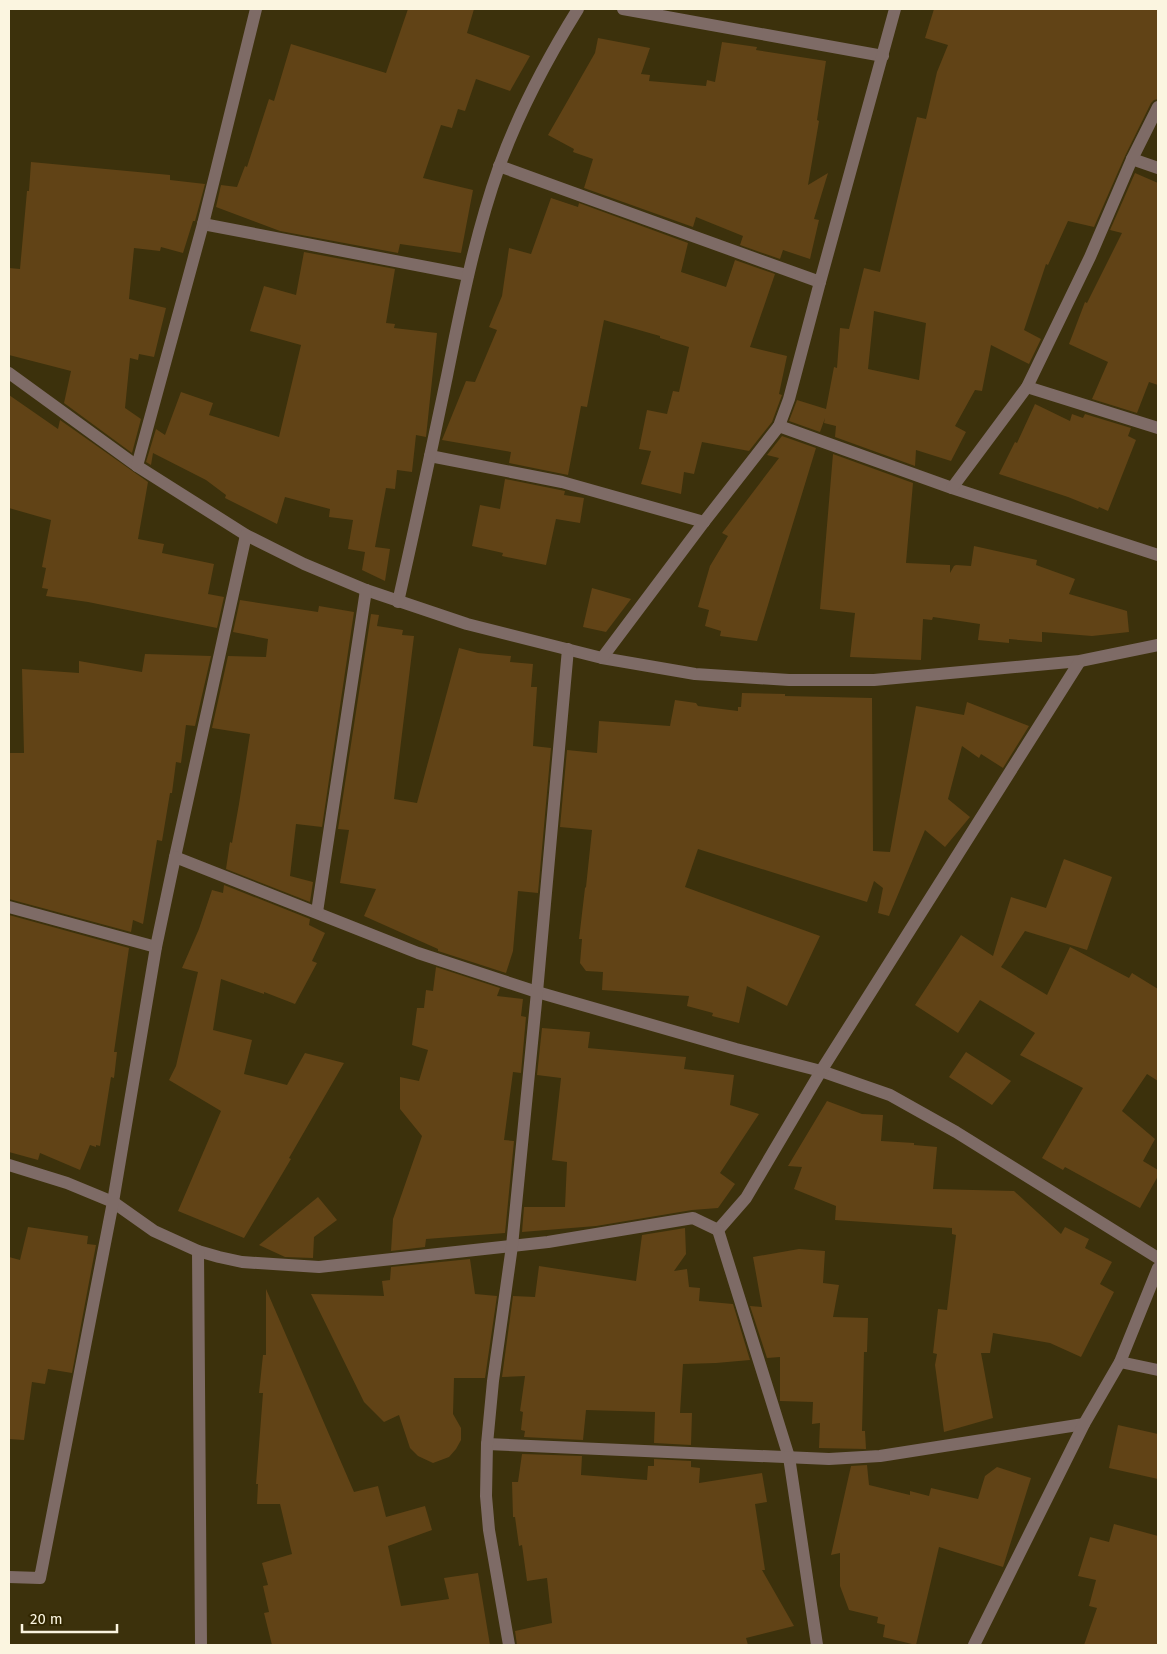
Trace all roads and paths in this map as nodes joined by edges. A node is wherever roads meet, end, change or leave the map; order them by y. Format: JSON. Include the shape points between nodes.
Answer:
{"nodes":[{"id":1,"x":256,"y":9,"type":"edge"},
{"id":2,"x":578,"y":9,"type":"edge"},
{"id":3,"x":623,"y":9,"type":"edge"},
{"id":4,"x":895,"y":9,"type":"edge"},
{"id":5,"x":883,"y":56,"type":"junction"},
{"id":6,"x":1158,"y":107,"type":"edge"},
{"id":7,"x":1132,"y":159,"type":"junction"},
{"id":8,"x":499,"y":166,"type":"junction"},
{"id":9,"x":1158,"y":168,"type":"edge"},
{"id":10,"x":203,"y":224,"type":"junction"},
{"id":11,"x":468,"y":275,"type":"junction"},
{"id":12,"x":820,"y":282,"type":"junction"},
{"id":13,"x":9,"y":373,"type":"edge"},
{"id":14,"x":1027,"y":388,"type":"junction"},
{"id":15,"x":779,"y":426,"type":"junction"},
{"id":16,"x":1158,"y":428,"type":"edge"},
{"id":17,"x":430,"y":456,"type":"junction"},
{"id":18,"x":137,"y":466,"type":"junction"},
{"id":19,"x":952,"y":488,"type":"junction"},
{"id":20,"x":704,"y":522,"type":"junction"},
{"id":21,"x":246,"y":535,"type":"junction"},
{"id":22,"x":1158,"y":555,"type":"edge"},
{"id":23,"x":366,"y":590,"type":"junction"},
{"id":24,"x":398,"y":602,"type":"junction"},
{"id":25,"x":1158,"y":646,"type":"edge"},
{"id":26,"x":568,"y":649,"type":"junction"},
{"id":27,"x":602,"y":658,"type":"junction"},
{"id":28,"x":1080,"y":661,"type":"junction"},
{"id":29,"x":175,"y":858,"type":"junction"},
{"id":30,"x":9,"y":907,"type":"edge"},
{"id":31,"x":317,"y":912,"type":"junction"},
{"id":32,"x":156,"y":946,"type":"junction"},
{"id":33,"x":538,"y":992,"type":"junction"},
{"id":34,"x":821,"y":1071,"type":"junction"},
{"id":35,"x":9,"y":1165,"type":"edge"},
{"id":36,"x":112,"y":1202,"type":"junction"},
{"id":37,"x":718,"y":1230,"type":"junction"},
{"id":38,"x":512,"y":1246,"type":"junction"},
{"id":39,"x":198,"y":1250,"type":"junction"},
{"id":40,"x":1158,"y":1258,"type":"edge"},
{"id":41,"x":1158,"y":1268,"type":"edge"},
{"id":42,"x":1120,"y":1362,"type":"junction"},
{"id":43,"x":1158,"y":1370,"type":"edge"},
{"id":44,"x":1084,"y":1424,"type":"junction"},
{"id":45,"x":487,"y":1444,"type":"junction"},
{"id":46,"x":789,"y":1457,"type":"junction"},
{"id":47,"x":9,"y":1577,"type":"edge"},
{"id":48,"x":201,"y":1645,"type":"edge"},
{"id":49,"x":509,"y":1645,"type":"edge"},
{"id":50,"x":817,"y":1645,"type":"edge"},
{"id":51,"x":974,"y":1645,"type":"edge"}],
"edges":[{"from":1,"to":10,"type":"street"},
{"from":2,"to":8,"type":"street","via":[[550,55]]},
{"from":3,"to":5,"type":"street"},
{"from":4,"to":5,"type":"street"},
{"from":5,"to":12,"type":"street"},
{"from":6,"to":7,"type":"street"},
{"from":7,"to":9,"type":"street"},
{"from":7,"to":14,"type":"street","via":[[1090,257]]},
{"from":8,"to":11,"type":"street"},
{"from":8,"to":12,"type":"street"},
{"from":10,"to":11,"type":"street"},
{"from":10,"to":18,"type":"street"},
{"from":11,"to":17,"type":"street"},
{"from":12,"to":15,"type":"street","via":[[790,399]]},
{"from":13,"to":18,"type":"street"},
{"from":14,"to":16,"type":"street"},
{"from":14,"to":19,"type":"street"},
{"from":15,"to":19,"type":"street"},
{"from":15,"to":20,"type":"street"},
{"from":17,"to":20,"type":"street","via":[[562,482]]},
{"from":17,"to":24,"type":"street"},
{"from":18,"to":21,"type":"street"},
{"from":19,"to":22,"type":"street"},
{"from":20,"to":27,"type":"street"},
{"from":21,"to":23,"type":"street"},
{"from":21,"to":29,"type":"street"},
{"from":23,"to":24,"type":"street"},
{"from":23,"to":31,"type":"street"},
{"from":24,"to":26,"type":"street","via":[[467,624]]},
{"from":25,"to":28,"type":"street"},
{"from":26,"to":27,"type":"street"},
{"from":26,"to":33,"type":"street"},
{"from":27,"to":28,"type":"street","via":[[694,674],[789,680],[874,680]]},
{"from":28,"to":34,"type":"street"},
{"from":29,"to":31,"type":"street"},
{"from":29,"to":32,"type":"street"},
{"from":30,"to":32,"type":"street"},
{"from":31,"to":33,"type":"street","via":[[418,953]]},
{"from":32,"to":36,"type":"street"},
{"from":33,"to":34,"type":"street"},
{"from":33,"to":38,"type":"street"},
{"from":34,"to":37,"type":"street","via":[[746,1198]]},
{"from":34,"to":40,"type":"street","via":[[890,1096],[924,1114]]},
{"from":35,"to":36,"type":"street"},
{"from":36,"to":39,"type":"street","via":[[154,1231]]},
{"from":36,"to":47,"type":"street","via":[[40,1578]]},
{"from":37,"to":38,"type":"street","via":[[693,1218]]},
{"from":37,"to":46,"type":"street"},
{"from":38,"to":39,"type":"street","via":[[319,1268],[242,1262]]},
{"from":38,"to":45,"type":"street"},
{"from":39,"to":48,"type":"street"},
{"from":41,"to":42,"type":"street"},
{"from":42,"to":43,"type":"street"},
{"from":42,"to":44,"type":"street"},
{"from":44,"to":46,"type":"street","via":[[880,1456]]},
{"from":44,"to":51,"type":"street"},
{"from":45,"to":46,"type":"street"},
{"from":45,"to":49,"type":"street","via":[[489,1530]]},
{"from":46,"to":50,"type":"street"}]}
